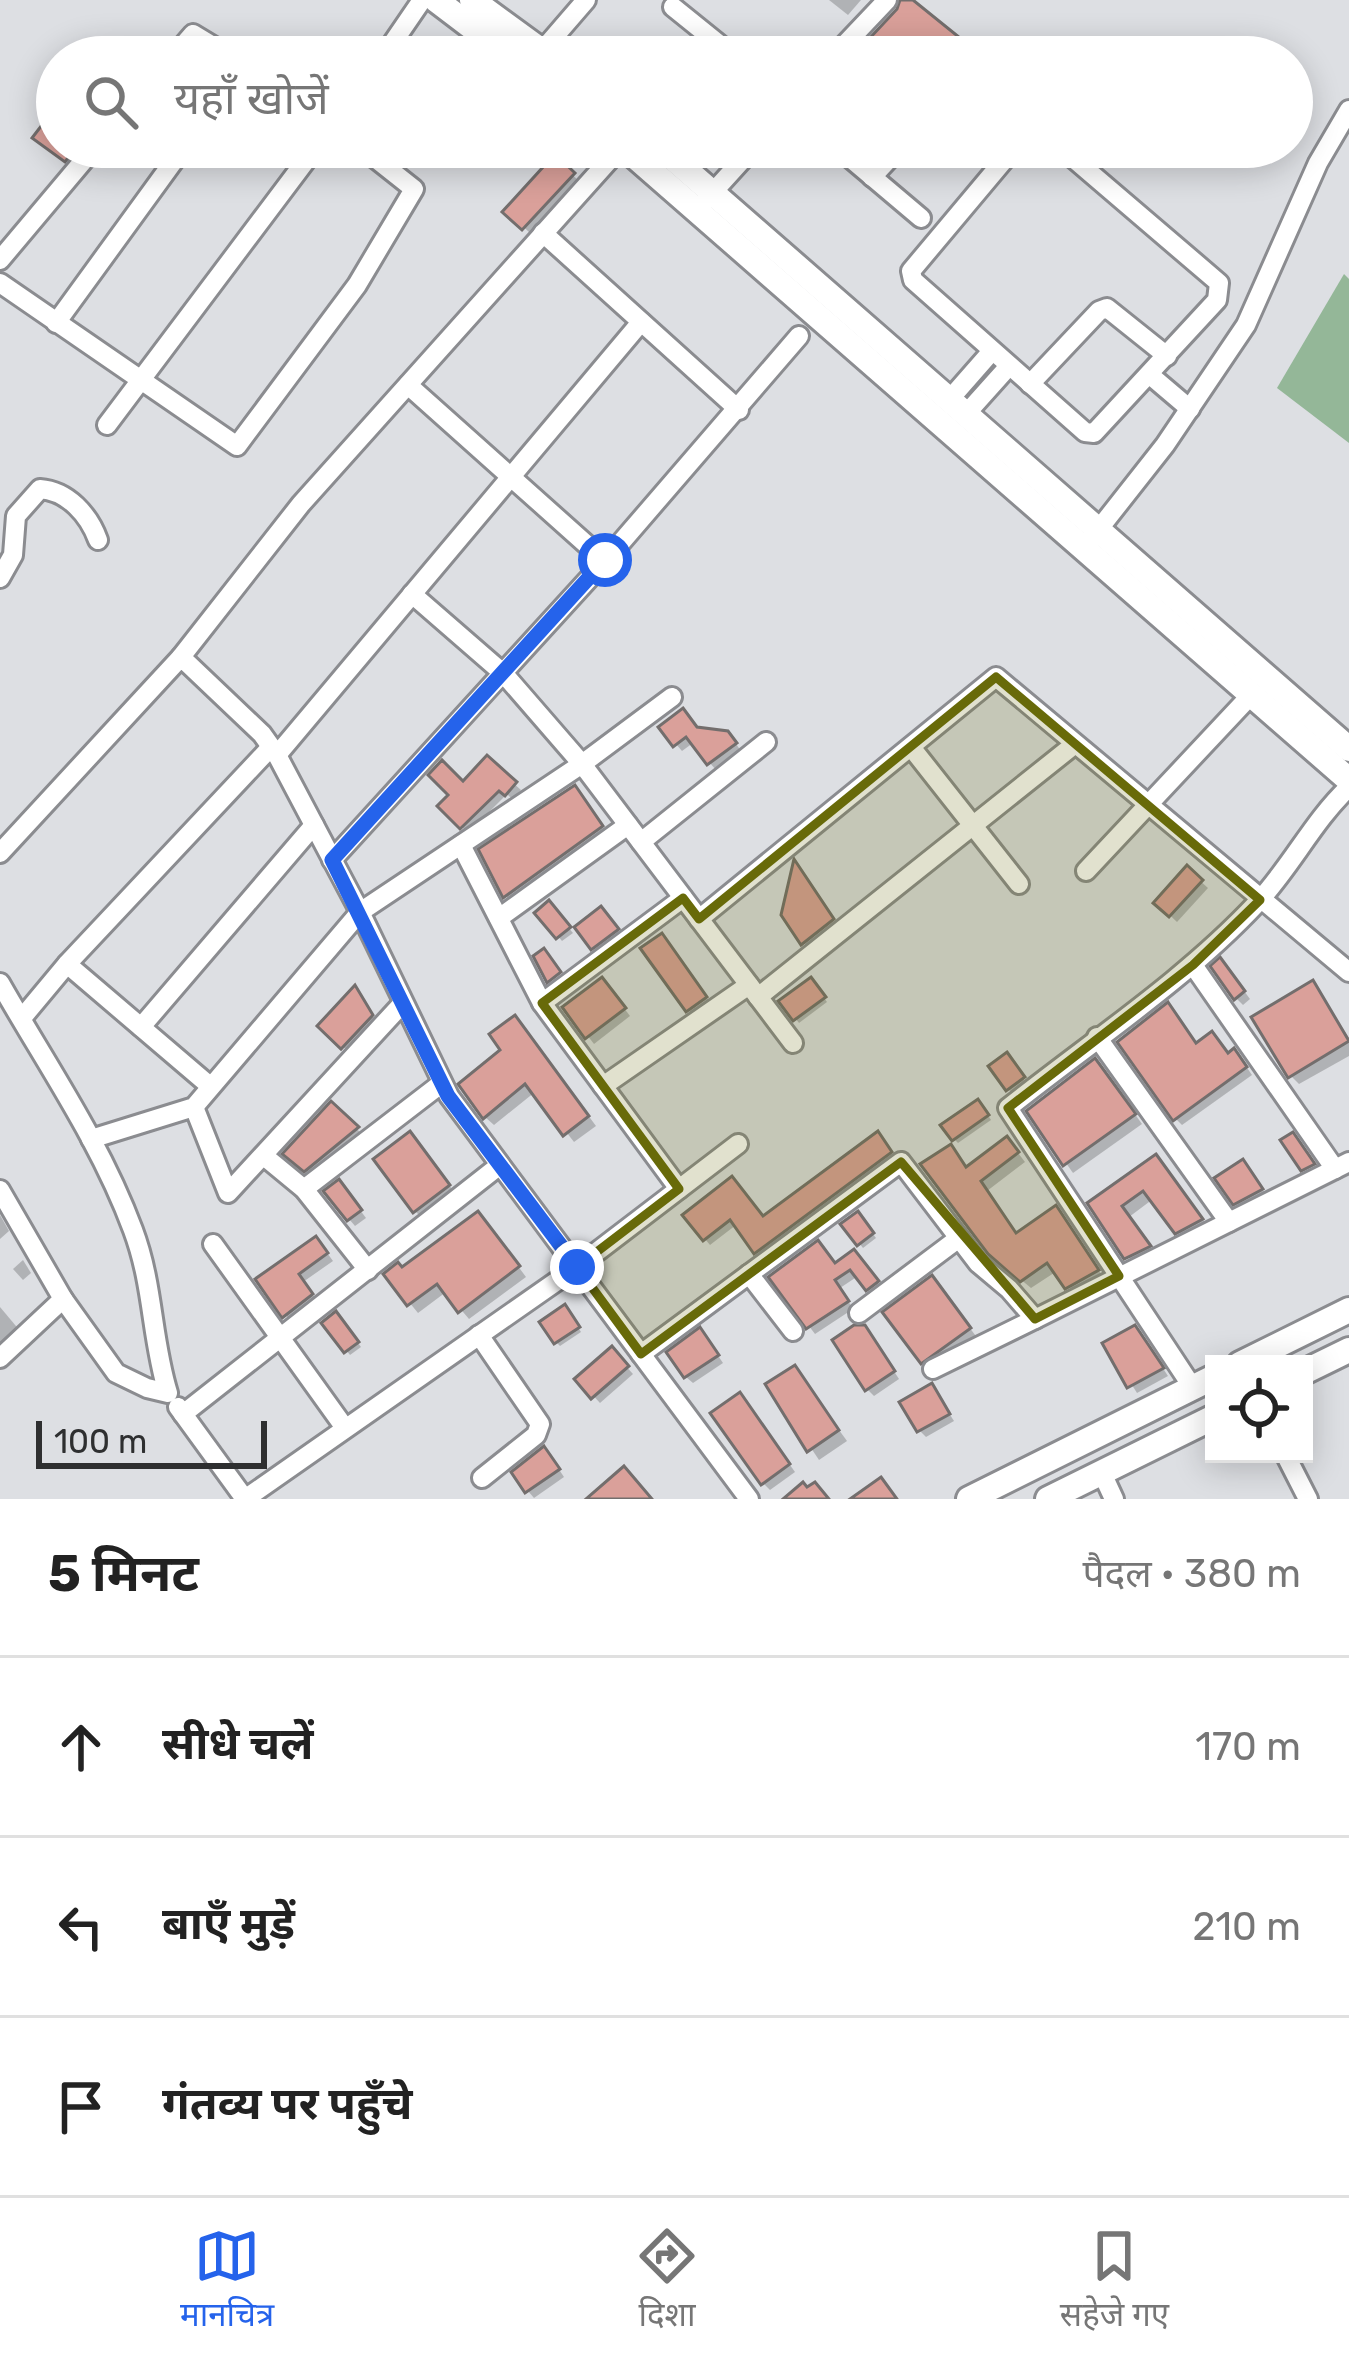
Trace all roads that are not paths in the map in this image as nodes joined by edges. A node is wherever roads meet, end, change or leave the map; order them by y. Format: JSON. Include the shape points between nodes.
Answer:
{"nodes":[{"id":1,"x":422,"y":0,"type":"edge"},
{"id":2,"x":436,"y":0,"type":"edge"},
{"id":3,"x":472,"y":0,"type":"edge"},
{"id":4,"x":586,"y":0,"type":"edge"},
{"id":5,"x":887,"y":0,"type":"edge"},
{"id":6,"x":673,"y":7,"type":"dead end"},
{"id":7,"x":397,"y":36,"type":"edge"},
{"id":8,"x":483,"y":36,"type":"edge"},
{"id":9,"x":521,"y":36,"type":"edge"},
{"id":10,"x":559,"y":36,"type":"edge"},
{"id":11,"x":709,"y":36,"type":"edge"},
{"id":12,"x":853,"y":36,"type":"edge"},
{"id":13,"x":1349,"y":110,"type":"edge"},
{"id":14,"x":77,"y":168,"type":"edge"},
{"id":15,"x":169,"y":168,"type":"edge"},
{"id":16,"x":300,"y":168,"type":"edge"},
{"id":17,"x":388,"y":168,"type":"edge"},
{"id":18,"x":603,"y":168,"type":"edge"},
{"id":19,"x":654,"y":168,"type":"edge"},
{"id":20,"x":678,"y":168,"type":"edge"},
{"id":21,"x":735,"y":168,"type":"edge"},
{"id":22,"x":862,"y":168,"type":"edge"},
{"id":23,"x":880,"y":168,"type":"edge"},
{"id":24,"x":997,"y":168,"type":"edge"},
{"id":25,"x":1085,"y":168,"type":"edge"},
{"id":26,"x":872,"y":177,"type":"junction"},
{"id":27,"x":414,"y":189,"type":"junction"},
{"id":28,"x":705,"y":201,"type":"junction"},
{"id":29,"x":434,"y":203,"type":"dead end"},
{"id":30,"x":921,"y":218,"type":"dead end"},
{"id":31,"x":543,"y":233,"type":"junction"},
{"id":32,"x":0,"y":260,"type":"edge"},
{"id":33,"x":0,"y":283,"type":"edge"},
{"id":34,"x":641,"y":322,"type":"junction"},
{"id":35,"x":56,"y":323,"type":"junction"},
{"id":36,"x":799,"y":336,"type":"dead end"},
{"id":37,"x":992,"y":351,"type":"junction"},
{"id":38,"x":1167,"y":356,"type":"junction"},
{"id":39,"x":1009,"y":366,"type":"junction"},
{"id":40,"x":1150,"y":375,"type":"junction"},
{"id":41,"x":143,"y":380,"type":"junction"},
{"id":42,"x":408,"y":385,"type":"junction"},
{"id":43,"x":1030,"y":385,"type":"junction"},
{"id":44,"x":957,"y":407,"type":"junction"},
{"id":45,"x":1190,"y":409,"type":"junction"},
{"id":46,"x":739,"y":410,"type":"junction"},
{"id":47,"x":107,"y":425,"type":"dead end"},
{"id":48,"x":511,"y":477,"type":"junction"},
{"id":49,"x":1091,"y":539,"type":"junction"},
{"id":50,"x":98,"y":540,"type":"dead end"},
{"id":51,"x":605,"y":560,"type":"junction"},
{"id":52,"x":0,"y":578,"type":"edge"},
{"id":53,"x":412,"y":594,"type":"junction"},
{"id":54,"x":181,"y":657,"type":"junction"},
{"id":55,"x":504,"y":674,"type":"junction"},
{"id":56,"x":1252,"y":694,"type":"junction"},
{"id":57,"x":672,"y":697,"type":"dead end"},
{"id":58,"x":766,"y":742,"type":"dead end"},
{"id":59,"x":1075,"y":744,"type":"junction"},
{"id":60,"x":911,"y":747,"type":"junction"},
{"id":61,"x":1349,"y":749,"type":"edge"},
{"id":62,"x":274,"y":751,"type":"junction"},
{"id":63,"x":582,"y":764,"type":"junction"},
{"id":64,"x":1349,"y":784,"type":"edge"},
{"id":65,"x":1150,"y":807,"type":"junction"},
{"id":66,"x":314,"y":825,"type":"junction"},
{"id":67,"x":628,"y":825,"type":"junction"},
{"id":68,"x":974,"y":825,"type":"junction"},
{"id":69,"x":641,"y":842,"type":"junction"},
{"id":70,"x":460,"y":845,"type":"junction"},
{"id":71,"x":0,"y":853,"type":"edge"},
{"id":72,"x":332,"y":860,"type":"junction"},
{"id":73,"x":1086,"y":871,"type":"dead end"},
{"id":74,"x":1019,"y":884,"type":"dead end"},
{"id":75,"x":683,"y":898,"type":"junction"},
{"id":76,"x":1260,"y":900,"type":"junction"},
{"id":77,"x":360,"y":912,"type":"junction"},
{"id":78,"x":499,"y":918,"type":"junction"},
{"id":79,"x":699,"y":919,"type":"junction"},
{"id":80,"x":67,"y":964,"type":"junction"},
{"id":81,"x":1193,"y":965,"type":"junction"},
{"id":82,"x":1349,"y":972,"type":"edge"},
{"id":83,"x":2,"y":991,"type":"edge"},
{"id":84,"x":754,"y":991,"type":"junction"},
{"id":85,"x":542,"y":1003,"type":"junction"},
{"id":86,"x":402,"y":1004,"type":"junction"},
{"id":87,"x":22,"y":1018,"type":"junction"},
{"id":88,"x":141,"y":1027,"type":"junction"},
{"id":89,"x":1097,"y":1037,"type":"junction"},
{"id":90,"x":793,"y":1043,"type":"dead end"},
{"id":91,"x":442,"y":1083,"type":"junction"},
{"id":92,"x":210,"y":1086,"type":"junction"},
{"id":93,"x":603,"y":1086,"type":"junction"},
{"id":94,"x":194,"y":1107,"type":"junction"},
{"id":95,"x":91,"y":1139,"type":"junction"},
{"id":96,"x":738,"y":1144,"type":"dead end"},
{"id":97,"x":264,"y":1156,"type":"junction"},
{"id":98,"x":500,"y":1165,"type":"junction"},
{"id":99,"x":1342,"y":1166,"type":"edge"},
{"id":100,"x":304,"y":1189,"type":"junction"},
{"id":101,"x":679,"y":1189,"type":"junction"},
{"id":102,"x":0,"y":1190,"type":"edge"},
{"id":103,"x":16,"y":1220,"type":"junction"},
{"id":104,"x":1229,"y":1222,"type":"junction"},
{"id":105,"x":0,"y":1234,"type":"edge"},
{"id":106,"x":959,"y":1238,"type":"junction"},
{"id":107,"x":213,"y":1244,"type":"dead end"},
{"id":108,"x":577,"y":1267,"type":"junction"},
{"id":109,"x":368,"y":1270,"type":"junction"},
{"id":110,"x":748,"y":1274,"type":"junction"},
{"id":111,"x":1120,"y":1276,"type":"junction"},
{"id":112,"x":63,"y":1299,"type":"junction"},
{"id":113,"x":1349,"y":1310,"type":"edge"},
{"id":114,"x":859,"y":1313,"type":"dead end"},
{"id":115,"x":1035,"y":1319,"type":"junction"},
{"id":116,"x":793,"y":1331,"type":"dead end"},
{"id":117,"x":479,"y":1335,"type":"junction"},
{"id":118,"x":281,"y":1337,"type":"junction"},
{"id":119,"x":1349,"y":1350,"type":"edge"},
{"id":120,"x":641,"y":1354,"type":"junction"},
{"id":121,"x":1258,"y":1355,"type":"edge"},
{"id":122,"x":0,"y":1358,"type":"edge"},
{"id":123,"x":1313,"y":1368,"type":"edge"},
{"id":124,"x":933,"y":1369,"type":"dead end"},
{"id":125,"x":1204,"y":1382,"type":"edge"},
{"id":126,"x":168,"y":1393,"type":"junction"},
{"id":127,"x":183,"y":1414,"type":"junction"},
{"id":128,"x":1205,"y":1421,"type":"edge"},
{"id":129,"x":345,"y":1429,"type":"junction"},
{"id":130,"x":1290,"y":1463,"type":"edge"},
{"id":131,"x":1102,"y":1472,"type":"junction"},
{"id":132,"x":482,"y":1478,"type":"dead end"},
{"id":133,"x":245,"y":1499,"type":"edge"},
{"id":134,"x":749,"y":1499,"type":"edge"},
{"id":135,"x":969,"y":1499,"type":"edge"},
{"id":136,"x":1048,"y":1499,"type":"edge"},
{"id":137,"x":1114,"y":1499,"type":"edge"},
{"id":138,"x":1308,"y":1499,"type":"edge"}],
"edges":[{"from":1,"to":7,"type":"street"},
{"from":2,"to":8,"type":"street"},
{"from":3,"to":9,"type":"street"},
{"from":4,"to":10,"type":"street"},
{"from":5,"to":12,"type":"street"},
{"from":6,"to":11,"type":"street"},
{"from":13,"to":45,"type":"street","via":[[1246,325]]},
{"from":14,"to":32,"type":"street"},
{"from":15,"to":35,"type":"street"},
{"from":16,"to":41,"type":"street"},
{"from":17,"to":27,"type":"street"},
{"from":18,"to":31,"type":"street"},
{"from":19,"to":28,"type":"street"},
{"from":20,"to":28,"type":"street"},
{"from":21,"to":28,"type":"street"},
{"from":22,"to":26,"type":"street"},
{"from":23,"to":26,"type":"street"},
{"from":24,"to":37,"type":"street","via":[[911,271]]},
{"from":25,"to":38,"type":"street","via":[[1219,283],[1217,300]]},
{"from":26,"to":30,"type":"street"},
{"from":27,"to":29,"type":"street"},
{"from":27,"to":41,"type":"street","via":[[356,285],[237,446]]},
{"from":28,"to":44,"type":"street"},
{"from":28,"to":49,"type":"street"},
{"from":31,"to":34,"type":"street"},
{"from":31,"to":42,"type":"street"},
{"from":33,"to":35,"type":"street"},
{"from":34,"to":46,"type":"street"},
{"from":34,"to":48,"type":"street"},
{"from":35,"to":41,"type":"street"},
{"from":36,"to":46,"type":"street"},
{"from":37,"to":39,"type":"street"},
{"from":37,"to":44,"type":"street"},
{"from":38,"to":40,"type":"street"},
{"from":38,"to":43,"type":"street","via":[[1107,308]]},
{"from":39,"to":43,"type":"street"},
{"from":39,"to":44,"type":"street"},
{"from":40,"to":43,"type":"street","via":[[1094,433]]},
{"from":40,"to":45,"type":"street"},
{"from":41,"to":47,"type":"street"},
{"from":42,"to":48,"type":"street"},
{"from":42,"to":54,"type":"street"},
{"from":44,"to":49,"type":"street"},
{"from":45,"to":49,"type":"street"},
{"from":46,"to":51,"type":"street"},
{"from":48,"to":51,"type":"street"},
{"from":48,"to":53,"type":"street"},
{"from":49,"to":56,"type":"street"},
{"from":49,"to":61,"type":"street"},
{"from":50,"to":52,"type":"street","via":[[72,503],[40,489],[16,516],[13,555]]},
{"from":51,"to":55,"type":"street"},
{"from":53,"to":55,"type":"street"},
{"from":53,"to":62,"type":"street"},
{"from":54,"to":62,"type":"street"},
{"from":54,"to":71,"type":"street"},
{"from":55,"to":63,"type":"street"},
{"from":55,"to":72,"type":"street"},
{"from":56,"to":64,"type":"street"},
{"from":56,"to":65,"type":"street"},
{"from":57,"to":63,"type":"street"},
{"from":58,"to":69,"type":"street"},
{"from":59,"to":60,"type":"street","via":[[996,677]]},
{"from":59,"to":65,"type":"street"},
{"from":59,"to":68,"type":"street"},
{"from":60,"to":68,"type":"street"},
{"from":60,"to":79,"type":"street"},
{"from":62,"to":66,"type":"street"},
{"from":62,"to":80,"type":"street"},
{"from":63,"to":67,"type":"street"},
{"from":63,"to":70,"type":"street"},
{"from":64,"to":76,"type":"street"},
{"from":65,"to":73,"type":"street"},
{"from":65,"to":76,"type":"street"},
{"from":66,"to":72,"type":"street"},
{"from":66,"to":88,"type":"street"},
{"from":67,"to":69,"type":"street"},
{"from":67,"to":78,"type":"street"},
{"from":68,"to":74,"type":"street"},
{"from":68,"to":84,"type":"street"},
{"from":69,"to":75,"type":"street"},
{"from":70,"to":77,"type":"street"},
{"from":70,"to":78,"type":"street"},
{"from":72,"to":77,"type":"street"},
{"from":75,"to":79,"type":"street"},
{"from":75,"to":85,"type":"street"},
{"from":76,"to":81,"type":"street"},
{"from":76,"to":82,"type":"street"},
{"from":77,"to":86,"type":"street"},
{"from":77,"to":92,"type":"street"},
{"from":78,"to":85,"type":"street"},
{"from":79,"to":84,"type":"street"},
{"from":80,"to":87,"type":"street"},
{"from":80,"to":88,"type":"street"},
{"from":81,"to":89,"type":"street"},
{"from":81,"to":99,"type":"street"},
{"from":83,"to":87,"type":"street"},
{"from":84,"to":90,"type":"street"},
{"from":84,"to":93,"type":"street"},
{"from":85,"to":93,"type":"street"},
{"from":86,"to":91,"type":"street"},
{"from":86,"to":97,"type":"street"},
{"from":87,"to":95,"type":"street"},
{"from":88,"to":92,"type":"street"},
{"from":89,"to":104,"type":"street"},
{"from":89,"to":111,"type":"street","via":[[1008,1108]]},
{"from":91,"to":98,"type":"street"},
{"from":91,"to":100,"type":"street"},
{"from":92,"to":94,"type":"street"},
{"from":93,"to":101,"type":"street"},
{"from":94,"to":95,"type":"street"},
{"from":94,"to":97,"type":"street","via":[[228,1193]]},
{"from":95,"to":126,"type":"street","via":[[152,1288]]},
{"from":96,"to":101,"type":"street"},
{"from":97,"to":100,"type":"street"},
{"from":98,"to":108,"type":"street"},
{"from":98,"to":109,"type":"street"},
{"from":99,"to":104,"type":"street"},
{"from":100,"to":109,"type":"street"},
{"from":101,"to":108,"type":"street"},
{"from":102,"to":103,"type":"street"},
{"from":103,"to":105,"type":"street"},
{"from":103,"to":112,"type":"street"},
{"from":104,"to":111,"type":"street"},
{"from":106,"to":110,"type":"street","via":[[902,1162]]},
{"from":106,"to":114,"type":"street"},
{"from":106,"to":115,"type":"street"},
{"from":107,"to":118,"type":"street"},
{"from":108,"to":117,"type":"street"},
{"from":108,"to":120,"type":"street"},
{"from":109,"to":118,"type":"street"},
{"from":110,"to":116,"type":"street"},
{"from":110,"to":120,"type":"street"},
{"from":111,"to":115,"type":"street"},
{"from":111,"to":125,"type":"street"},
{"from":112,"to":122,"type":"street"},
{"from":112,"to":126,"type":"street","via":[[116,1373]]},
{"from":113,"to":121,"type":"street"},
{"from":115,"to":124,"type":"street"},
{"from":117,"to":129,"type":"street"},
{"from":117,"to":132,"type":"street","via":[[541,1424]]},
{"from":118,"to":127,"type":"street"},
{"from":118,"to":129,"type":"street"},
{"from":119,"to":123,"type":"street"},
{"from":120,"to":134,"type":"street"},
{"from":125,"to":135,"type":"street"},
{"from":126,"to":127,"type":"street"},
{"from":127,"to":133,"type":"street"},
{"from":128,"to":131,"type":"street"},
{"from":129,"to":133,"type":"street"},
{"from":130,"to":138,"type":"street"},
{"from":131,"to":136,"type":"street"},
{"from":131,"to":137,"type":"street"}]}
